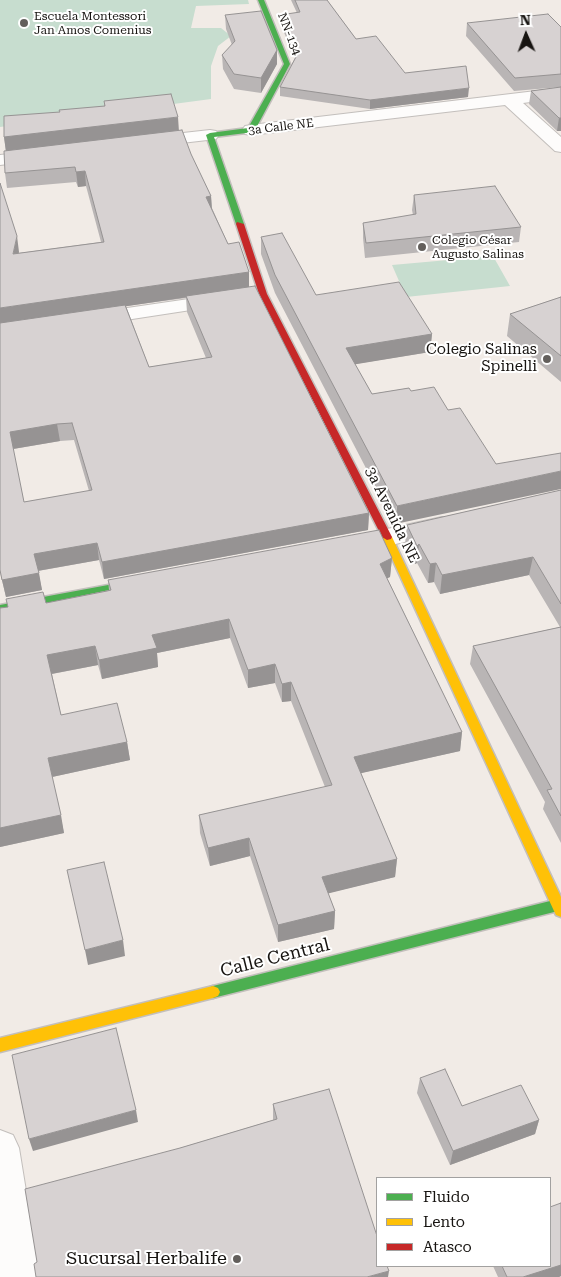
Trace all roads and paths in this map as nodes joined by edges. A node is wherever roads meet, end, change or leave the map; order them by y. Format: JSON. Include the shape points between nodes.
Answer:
{"nodes":[{"id":1,"x":261,"y":0,"type":"edge"},
{"id":2,"x":561,"y":93,"type":"edge"},
{"id":3,"x":510,"y":100,"type":"junction"},
{"id":4,"x":251,"y":130,"type":"junction"},
{"id":5,"x":210,"y":135,"type":"junction"},
{"id":6,"x":134,"y":144,"type":"edge"},
{"id":7,"x":561,"y":147,"type":"edge"},
{"id":8,"x":57,"y":153,"type":"edge"},
{"id":9,"x":0,"y":160,"type":"edge"},
{"id":10,"x":263,"y":294,"type":"junction"},
{"id":11,"x":78,"y":322,"type":"edge"},
{"id":12,"x":464,"y":520,"type":"edge"},
{"id":13,"x":387,"y":537,"type":"junction"},
{"id":14,"x":338,"y":546,"type":"edge"},
{"id":15,"x":155,"y":580,"type":"edge"},
{"id":16,"x":0,"y":609,"type":"edge"},
{"id":17,"x":560,"y":906,"type":"edge"},
{"id":18,"x":0,"y":1045,"type":"edge"},
{"id":19,"x":0,"y":1148,"type":"edge"},
{"id":20,"x":20,"y":1277,"type":"edge"}],
"edges":[{"from":1,"to":4,"type":"main road","name":"NN-134","number":"NN-134","via":[[287,64]]},
{"from":2,"to":3,"type":"street","name":"3a Calle NE"},
{"from":3,"to":4,"type":"street","name":"3a Calle NE"},
{"from":3,"to":7,"type":"street"},
{"from":4,"to":5,"type":"main road","name":"3a Calle NE"},
{"from":5,"to":6,"type":"street","name":"3a Calle NE"},
{"from":5,"to":10,"type":"main road","name":"3a Avenida NE"},
{"from":8,"to":9,"type":"street"},
{"from":10,"to":11,"type":"street"},
{"from":10,"to":13,"type":"main road","name":"3a Avenida NE"},
{"from":12,"to":13,"type":"street"},
{"from":13,"to":14,"type":"main road"},
{"from":13,"to":17,"type":"main road","name":"3a Avenida NE"},
{"from":15,"to":16,"type":"main road"},
{"from":17,"to":18,"type":"main road","name":"Calle Central"},
{"from":19,"to":20,"type":"street"}]}
